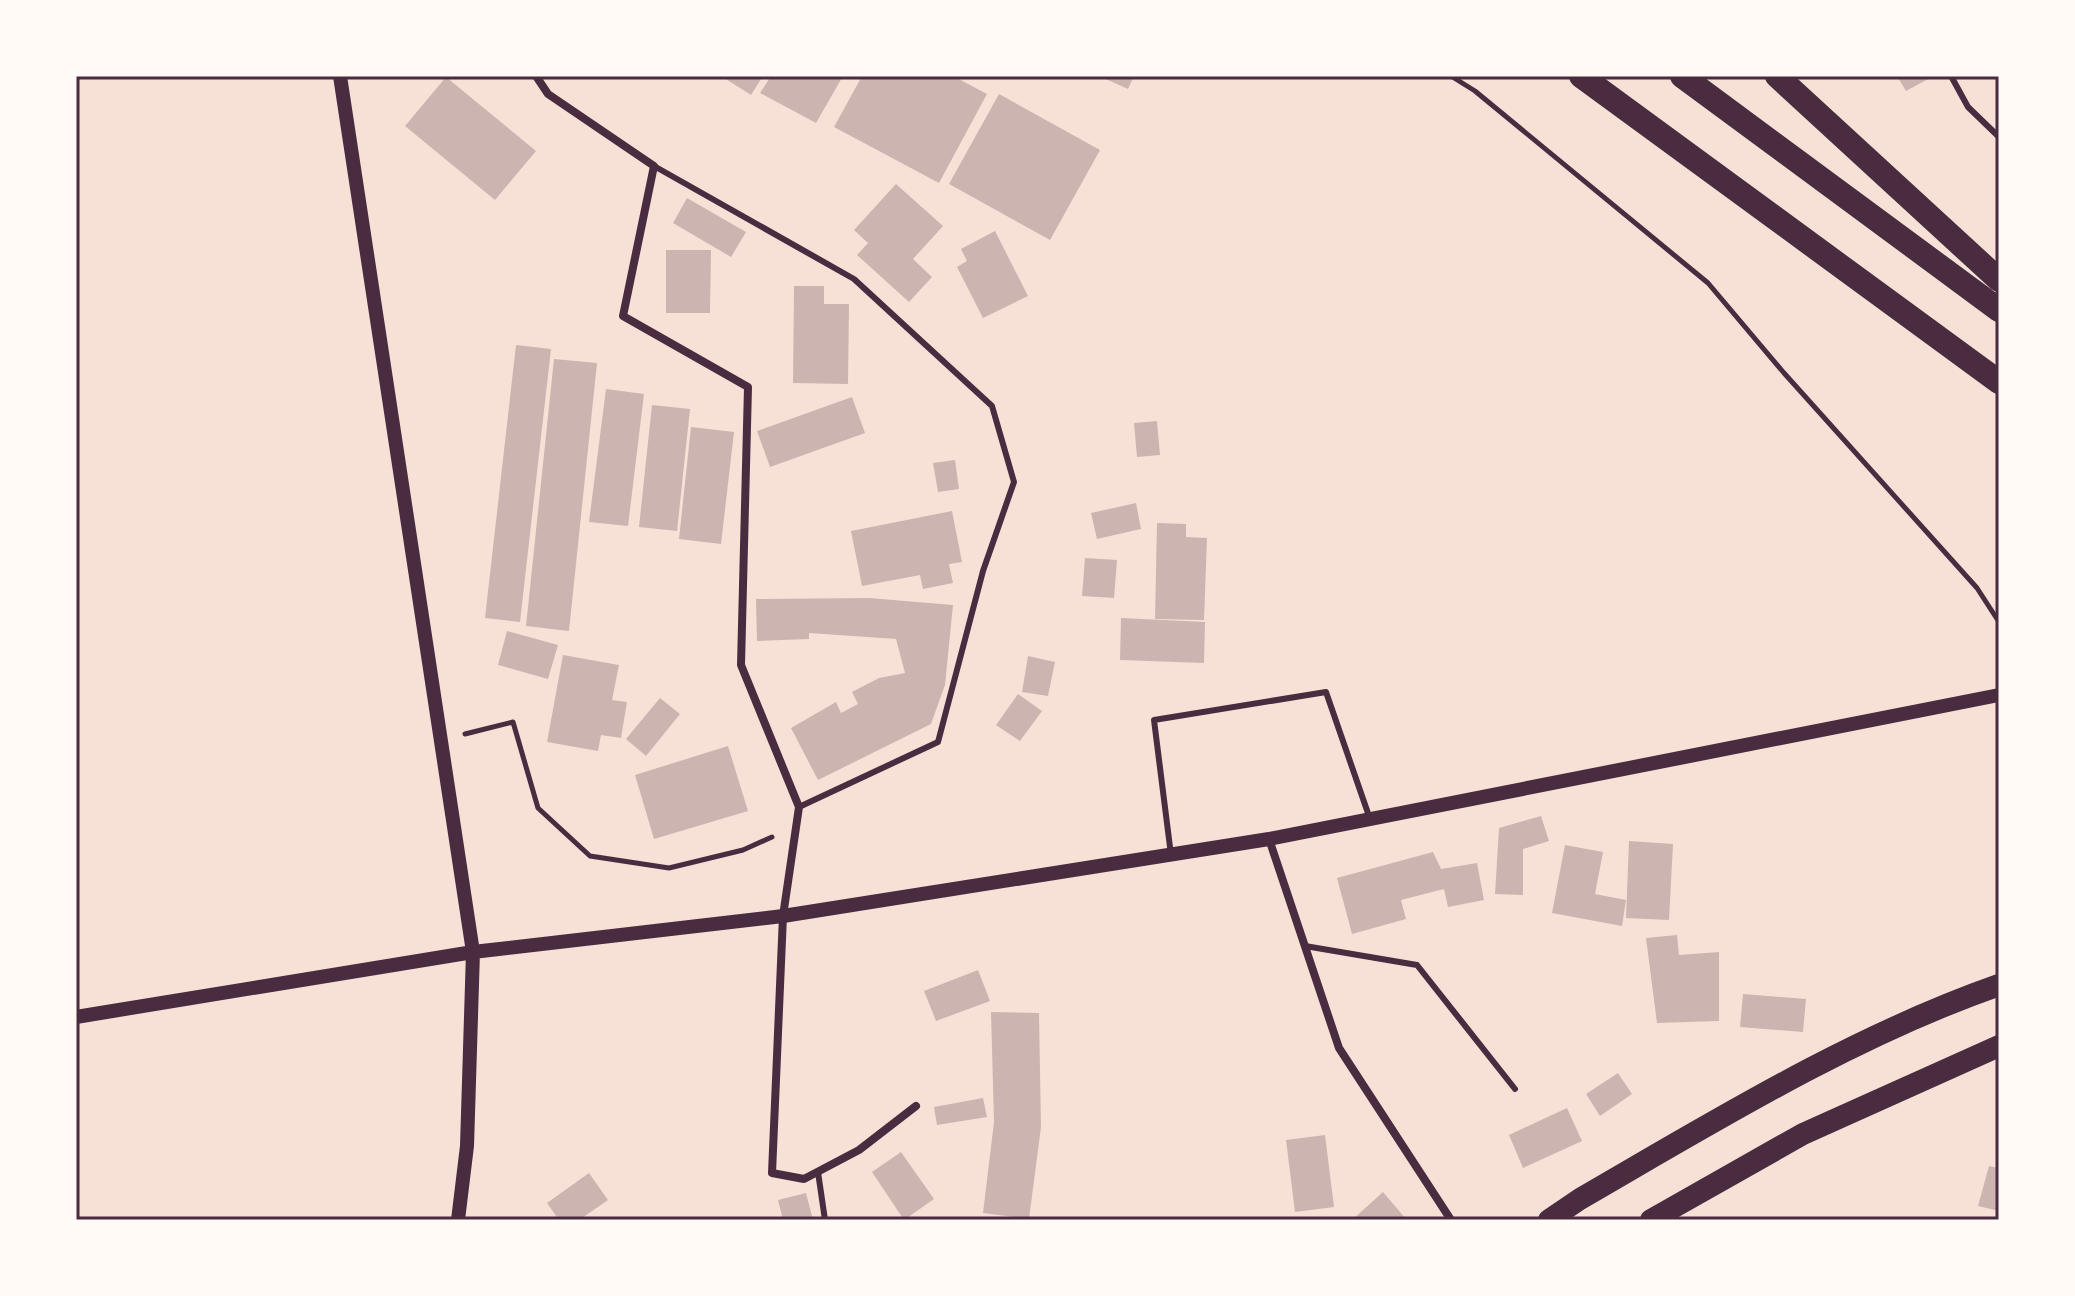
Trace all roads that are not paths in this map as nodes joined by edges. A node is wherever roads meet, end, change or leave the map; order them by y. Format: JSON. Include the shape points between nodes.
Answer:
{"nodes":[{"id":1,"x":340,"y":76,"type":"edge"},
{"id":2,"x":536,"y":76,"type":"edge"},
{"id":3,"x":1581,"y":76,"type":"edge"},
{"id":4,"x":1682,"y":76,"type":"edge"},
{"id":5,"x":1777,"y":76,"type":"edge"},
{"id":6,"x":1951,"y":76,"type":"edge"},
{"id":7,"x":1999,"y":137,"type":"edge"},
{"id":8,"x":654,"y":166,"type":"junction"},
{"id":9,"x":1999,"y":280,"type":"edge"},
{"id":10,"x":1999,"y":310,"type":"edge"},
{"id":11,"x":1999,"y":382,"type":"edge"},
{"id":12,"x":1999,"y":695,"type":"edge"},
{"id":13,"x":799,"y":807,"type":"junction"},
{"id":14,"x":1370,"y":819,"type":"junction"},
{"id":15,"x":1269,"y":839,"type":"junction"},
{"id":16,"x":1171,"y":855,"type":"junction"},
{"id":17,"x":783,"y":916,"type":"junction"},
{"id":18,"x":1305,"y":946,"type":"junction"},
{"id":19,"x":473,"y":952,"type":"junction"},
{"id":20,"x":1999,"y":985,"type":"edge"},
{"id":21,"x":76,"y":1017,"type":"edge"},
{"id":22,"x":1999,"y":1046,"type":"edge"},
{"id":23,"x":1515,"y":1089,"type":"dead end"},
{"id":24,"x":916,"y":1106,"type":"dead end"},
{"id":25,"x":818,"y":1172,"type":"junction"},
{"id":26,"x":458,"y":1220,"type":"edge"},
{"id":27,"x":825,"y":1220,"type":"edge"},
{"id":28,"x":1451,"y":1220,"type":"edge"},
{"id":29,"x":1549,"y":1220,"type":"edge"},
{"id":30,"x":1651,"y":1220,"type":"edge"}],
"edges":[{"from":1,"to":19,"type":"street"},
{"from":2,"to":8,"type":"street","via":[[548,94]]},
{"from":3,"to":11,"type":"highway"},
{"from":4,"to":10,"type":"highway"},
{"from":5,"to":9,"type":"highway"},
{"from":6,"to":7,"type":"lane","via":[[1968,107]]},
{"from":8,"to":13,"type":"street","via":[[623,316],[748,387],[741,665]]},
{"from":8,"to":13,"type":"lane","via":[[854,279],[992,406],[1014,482],[983,571],[938,742]]},
{"from":12,"to":14,"type":"street"},
{"from":13,"to":17,"type":"street"},
{"from":14,"to":15,"type":"street"},
{"from":14,"to":16,"type":"lane","via":[[1326,692],[1154,720]]},
{"from":15,"to":16,"type":"street"},
{"from":15,"to":18,"type":"street"},
{"from":16,"to":17,"type":"street"},
{"from":17,"to":19,"type":"street"},
{"from":17,"to":25,"type":"street","via":[[772,1173],[804,1179]]},
{"from":18,"to":23,"type":"lane","via":[[1417,965]]},
{"from":18,"to":28,"type":"street","via":[[1339,1048]]},
{"from":19,"to":21,"type":"street"},
{"from":19,"to":26,"type":"street","via":[[467,1146]]},
{"from":20,"to":29,"type":"highway","via":[[1786,1080]]},
{"from":22,"to":30,"type":"highway","via":[[1803,1134]]},
{"from":24,"to":25,"type":"street","via":[[859,1150]]},
{"from":25,"to":27,"type":"lane"}]}
